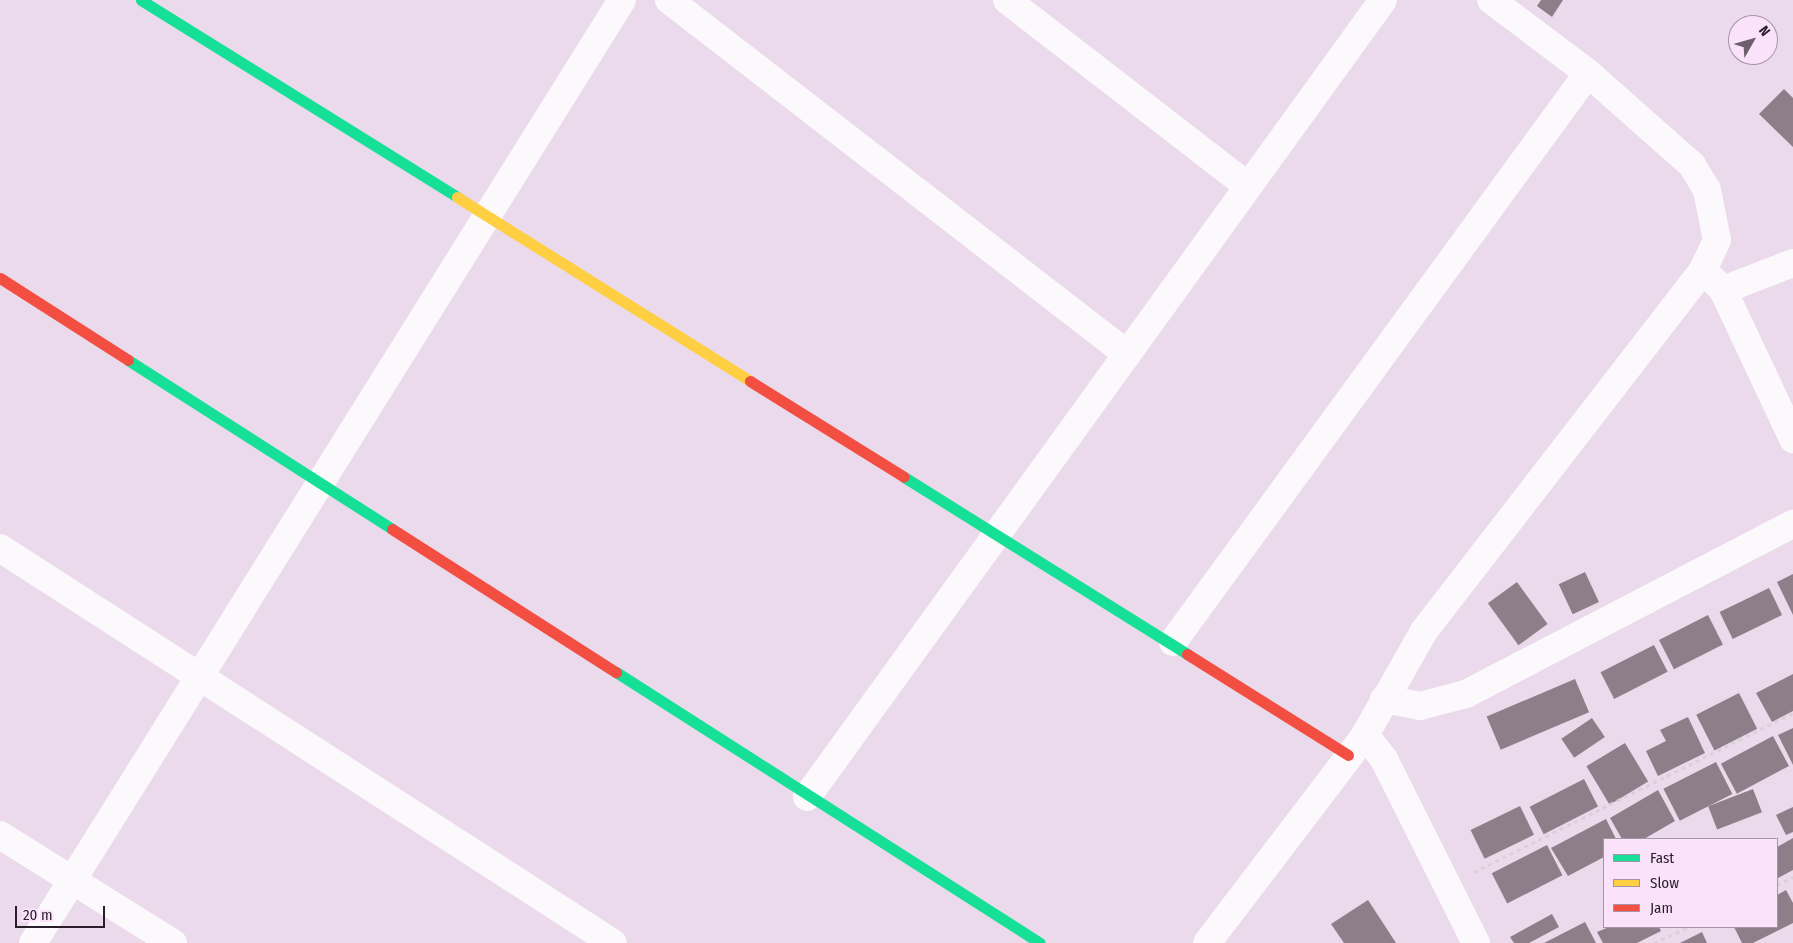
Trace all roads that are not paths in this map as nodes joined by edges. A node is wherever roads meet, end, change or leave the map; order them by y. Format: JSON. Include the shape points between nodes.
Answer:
{"nodes":[{"id":1,"x":141,"y":0,"type":"edge"},
{"id":2,"x":622,"y":0,"type":"edge"},
{"id":3,"x":669,"y":0,"type":"edge"},
{"id":4,"x":1007,"y":0,"type":"edge"},
{"id":5,"x":1383,"y":0,"type":"edge"},
{"id":6,"x":1491,"y":0,"type":"edge"},
{"id":7,"x":1588,"y":73,"type":"junction"},
{"id":8,"x":1248,"y":186,"type":"junction"},
{"id":9,"x":486,"y":217,"type":"junction"},
{"id":10,"x":1793,"y":263,"type":"edge"},
{"id":11,"x":1703,"y":270,"type":"junction"},
{"id":12,"x":0,"y":278,"type":"edge"},
{"id":13,"x":1723,"y":290,"type":"junction"},
{"id":14,"x":1127,"y":354,"type":"junction"},
{"id":15,"x":1793,"y":439,"type":"edge"},
{"id":16,"x":321,"y":479,"type":"junction"},
{"id":17,"x":1793,"y":524,"type":"edge"},
{"id":18,"x":994,"y":536,"type":"junction"},
{"id":19,"x":0,"y":548,"type":"edge"},
{"id":20,"x":1173,"y":642,"type":"junction"},
{"id":21,"x":198,"y":675,"type":"junction"},
{"id":22,"x":1384,"y":699,"type":"junction"},
{"id":23,"x":1357,"y":745,"type":"junction"},
{"id":24,"x":807,"y":797,"type":"junction"},
{"id":25,"x":0,"y":835,"type":"edge"},
{"id":26,"x":73,"y":880,"type":"junction"},
{"id":27,"x":33,"y":943,"type":"edge"},
{"id":28,"x":173,"y":943,"type":"edge"},
{"id":29,"x":613,"y":943,"type":"edge"},
{"id":30,"x":1040,"y":943,"type":"edge"},
{"id":31,"x":1207,"y":943,"type":"edge"},
{"id":32,"x":1476,"y":943,"type":"edge"}],
"edges":[{"from":1,"to":9,"type":"street"},
{"from":2,"to":9,"type":"street"},
{"from":3,"to":14,"type":"street"},
{"from":4,"to":8,"type":"street"},
{"from":5,"to":8,"type":"street"},
{"from":6,"to":7,"type":"street"},
{"from":7,"to":11,"type":"street","via":[[1664,137],[1692,165],[1707,190],[1717,240]]},
{"from":7,"to":20,"type":"street"},
{"from":8,"to":14,"type":"street"},
{"from":9,"to":16,"type":"street"},
{"from":9,"to":18,"type":"street"},
{"from":10,"to":13,"type":"street"},
{"from":11,"to":13,"type":"street"},
{"from":11,"to":22,"type":"street","via":[[1424,631]]},
{"from":12,"to":16,"type":"street"},
{"from":13,"to":15,"type":"street"},
{"from":14,"to":18,"type":"street"},
{"from":16,"to":21,"type":"street"},
{"from":16,"to":24,"type":"street"},
{"from":17,"to":22,"type":"street","via":[[1466,694],[1420,706]]},
{"from":18,"to":20,"type":"street"},
{"from":18,"to":24,"type":"street"},
{"from":19,"to":21,"type":"street"},
{"from":20,"to":23,"type":"street"},
{"from":21,"to":26,"type":"street"},
{"from":21,"to":29,"type":"street"},
{"from":22,"to":23,"type":"street"},
{"from":23,"to":31,"type":"street"},
{"from":23,"to":32,"type":"street","via":[[1384,759],[1444,887]]},
{"from":24,"to":30,"type":"street"},
{"from":25,"to":26,"type":"street"},
{"from":26,"to":27,"type":"street"},
{"from":26,"to":28,"type":"street"}]}
